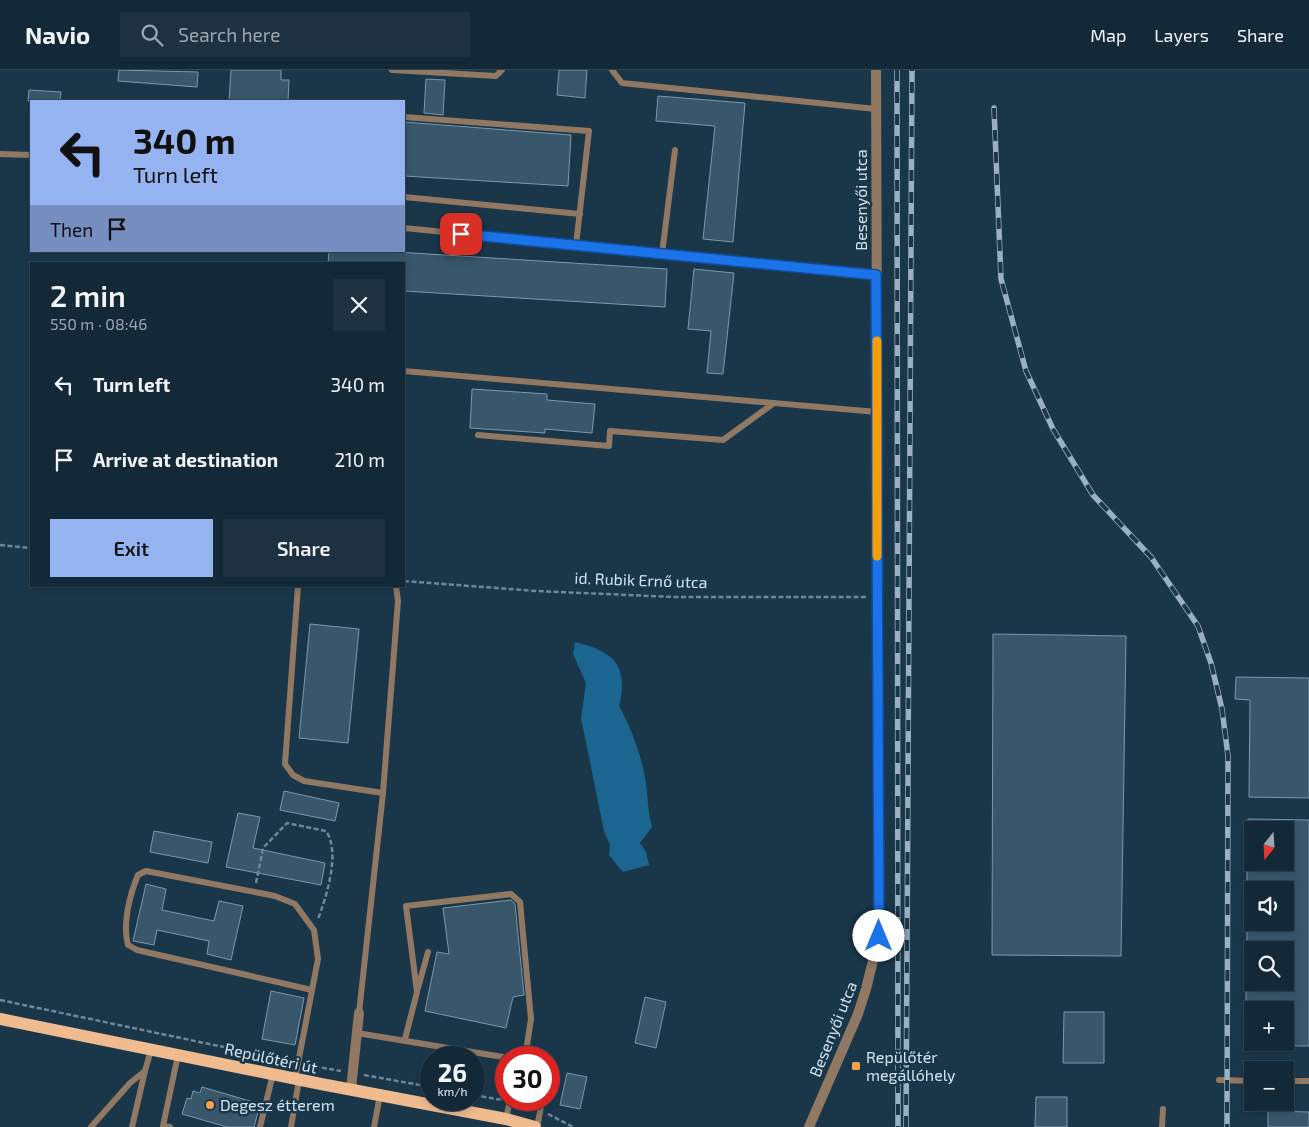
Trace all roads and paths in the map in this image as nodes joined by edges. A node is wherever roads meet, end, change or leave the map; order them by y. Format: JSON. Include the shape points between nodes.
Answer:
{"nodes":[{"id":1,"x":392,"y":70,"type":"edge"},
{"id":2,"x":502,"y":70,"type":"edge"},
{"id":3,"x":612,"y":70,"type":"edge"},
{"id":4,"x":876,"y":70,"type":"edge"},
{"id":5,"x":876,"y":109,"type":"junction"},
{"id":6,"x":405,"y":117,"type":"edge"},
{"id":7,"x":675,"y":150,"type":"dead end"},
{"id":8,"x":0,"y":154,"type":"edge"},
{"id":9,"x":30,"y":155,"type":"edge"},
{"id":10,"x":405,"y":197,"type":"edge"},
{"id":11,"x":580,"y":214,"type":"junction"},
{"id":12,"x":405,"y":228,"type":"edge"},
{"id":13,"x":576,"y":245,"type":"junction"},
{"id":14,"x":662,"y":254,"type":"junction"},
{"id":15,"x":876,"y":275,"type":"junction"},
{"id":16,"x":405,"y":371,"type":"edge"},
{"id":17,"x":774,"y":404,"type":"junction"},
{"id":18,"x":877,"y":412,"type":"junction"},
{"id":19,"x":478,"y":434,"type":"dead end"},
{"id":20,"x":0,"y":545,"type":"edge"},
{"id":21,"x":30,"y":548,"type":"edge"},
{"id":22,"x":405,"y":581,"type":"edge"},
{"id":23,"x":298,"y":587,"type":"edge"},
{"id":24,"x":396,"y":587,"type":"edge"},
{"id":25,"x":878,"y":597,"type":"junction"},
{"id":26,"x":383,"y":793,"type":"junction"},
{"id":27,"x":254,"y":892,"type":"junction"},
{"id":28,"x":314,"y":930,"type":"junction"},
{"id":29,"x":428,"y":952,"type":"dead end"},
{"id":30,"x":312,"y":990,"type":"junction"},
{"id":31,"x":417,"y":992,"type":"junction"},
{"id":32,"x":0,"y":1000,"type":"edge"},
{"id":33,"x":359,"y":1013,"type":"joint"},
{"id":34,"x":0,"y":1019,"type":"edge"},
{"id":35,"x":357,"y":1033,"type":"junction"},
{"id":36,"x":405,"y":1039,"type":"junction"},
{"id":37,"x":527,"y":1046,"type":"edge"},
{"id":38,"x":151,"y":1050,"type":"junction"},
{"id":39,"x":178,"y":1055,"type":"junction"},
{"id":40,"x":495,"y":1055,"type":"edge"},
{"id":41,"x":300,"y":1063,"type":"junction"},
{"id":42,"x":145,"y":1071,"type":"junction"},
{"id":43,"x":353,"y":1073,"type":"junction"},
{"id":44,"x":273,"y":1074,"type":"junction"},
{"id":45,"x":297,"y":1079,"type":"junction"},
{"id":46,"x":1219,"y":1080,"type":"dead end"},
{"id":47,"x":1244,"y":1080,"type":"edge"},
{"id":48,"x":1294,"y":1081,"type":"edge"},
{"id":49,"x":1309,"y":1081,"type":"edge"},
{"id":50,"x":420,"y":1085,"type":"edge"},
{"id":51,"x":351,"y":1089,"type":"junction"},
{"id":52,"x":380,"y":1095,"type":"junction"},
{"id":53,"x":1162,"y":1109,"type":"dead end"},
{"id":54,"x":507,"y":1111,"type":"edge"},
{"id":55,"x":540,"y":1111,"type":"edge"},
{"id":56,"x":542,"y":1111,"type":"edge"},
{"id":57,"x":506,"y":1119,"type":"junction"},
{"id":58,"x":91,"y":1127,"type":"edge"},
{"id":59,"x":132,"y":1127,"type":"edge"},
{"id":60,"x":170,"y":1127,"type":"edge"},
{"id":61,"x":260,"y":1127,"type":"edge"},
{"id":62,"x":291,"y":1127,"type":"edge"},
{"id":63,"x":374,"y":1127,"type":"edge"},
{"id":64,"x":536,"y":1127,"type":"edge"},
{"id":65,"x":573,"y":1127,"type":"edge"},
{"id":66,"x":809,"y":1127,"type":"edge"},
{"id":67,"x":1162,"y":1127,"type":"edge"}],
"edges":[{"from":1,"to":2,"type":"lane","via":[[496,76]]},
{"from":3,"to":5,"type":"lane","via":[[622,83]]},
{"from":4,"to":5,"type":"street","name":"Besenyői utca"},
{"from":5,"to":15,"type":"street","name":"Besenyői utca"},
{"from":6,"to":11,"type":"lane","via":[[589,131]]},
{"from":7,"to":14,"type":"lane"},
{"from":8,"to":9,"type":"lane"},
{"from":10,"to":11,"type":"lane"},
{"from":11,"to":13,"type":"lane"},
{"from":12,"to":13,"type":"lane"},
{"from":13,"to":14,"type":"lane"},
{"from":14,"to":15,"type":"lane"},
{"from":15,"to":18,"type":"street","name":"Besenyői utca"},
{"from":16,"to":17,"type":"lane"},
{"from":17,"to":18,"type":"lane"},
{"from":17,"to":19,"type":"lane","via":[[724,440],[610,431],[609,446]]},
{"from":18,"to":25,"type":"street","name":"Besenyői utca"},
{"from":20,"to":21,"type":"path"},
{"from":22,"to":25,"type":"path","name":"id. Rubik Ernő utca","via":[[674,597]]},
{"from":23,"to":26,"type":"lane","via":[[285,764],[293,775],[304,781]]},
{"from":24,"to":26,"type":"lane","via":[[398,601]]},
{"from":25,"to":66,"type":"street","name":"Besenyői utca","via":[[879,936],[858,1014]]},
{"from":26,"to":33,"type":"lane"},
{"from":27,"to":28,"type":"lane","via":[[295,904]]},
{"from":27,"to":28,"type":"path","via":[[263,848],[286,823],[326,831],[332,856],[329,890]]},
{"from":27,"to":30,"type":"lane","via":[[146,871],[138,875],[134,884],[124,932],[128,945],[137,950]]},
{"from":28,"to":30,"type":"lane","via":[[318,959]]},
{"from":29,"to":31,"type":"lane"},
{"from":30,"to":41,"type":"lane"},
{"from":31,"to":36,"type":"lane"},
{"from":31,"to":37,"type":"lane","via":[[406,906],[511,894],[520,902],[531,1019]]},
{"from":32,"to":41,"type":"path"},
{"from":33,"to":35,"type":"street"},
{"from":34,"to":38,"type":"main road","name":"Repülőtéri út"},
{"from":35,"to":36,"type":"lane"},
{"from":35,"to":43,"type":"street"},
{"from":36,"to":40,"type":"lane"},
{"from":38,"to":39,"type":"main road","name":"Repülőtéri út"},
{"from":38,"to":42,"type":"lane"},
{"from":39,"to":44,"type":"main road","name":"Repülőtéri út"},
{"from":39,"to":60,"type":"lane","via":[[163,1126]]},
{"from":41,"to":43,"type":"path"},
{"from":41,"to":45,"type":"lane"},
{"from":42,"to":58,"type":"lane","via":[[130,1082]]},
{"from":42,"to":59,"type":"lane"},
{"from":43,"to":50,"type":"path"},
{"from":43,"to":51,"type":"street"},
{"from":44,"to":45,"type":"main road","name":"Repülőtéri út"},
{"from":44,"to":61,"type":"lane"},
{"from":45,"to":51,"type":"main road","name":"Repülőtéri út"},
{"from":45,"to":62,"type":"lane"},
{"from":46,"to":47,"type":"lane"},
{"from":48,"to":49,"type":"lane"},
{"from":51,"to":52,"type":"main road","name":"Repülőtéri út"},
{"from":52,"to":57,"type":"main road","name":"Repülőtéri út"},
{"from":52,"to":63,"type":"lane"},
{"from":53,"to":67,"type":"lane"},
{"from":54,"to":57,"type":"lane"},
{"from":55,"to":64,"type":"lane"},
{"from":56,"to":65,"type":"path"},
{"from":57,"to":64,"type":"main road","name":"Repülőtéri út"}]}
